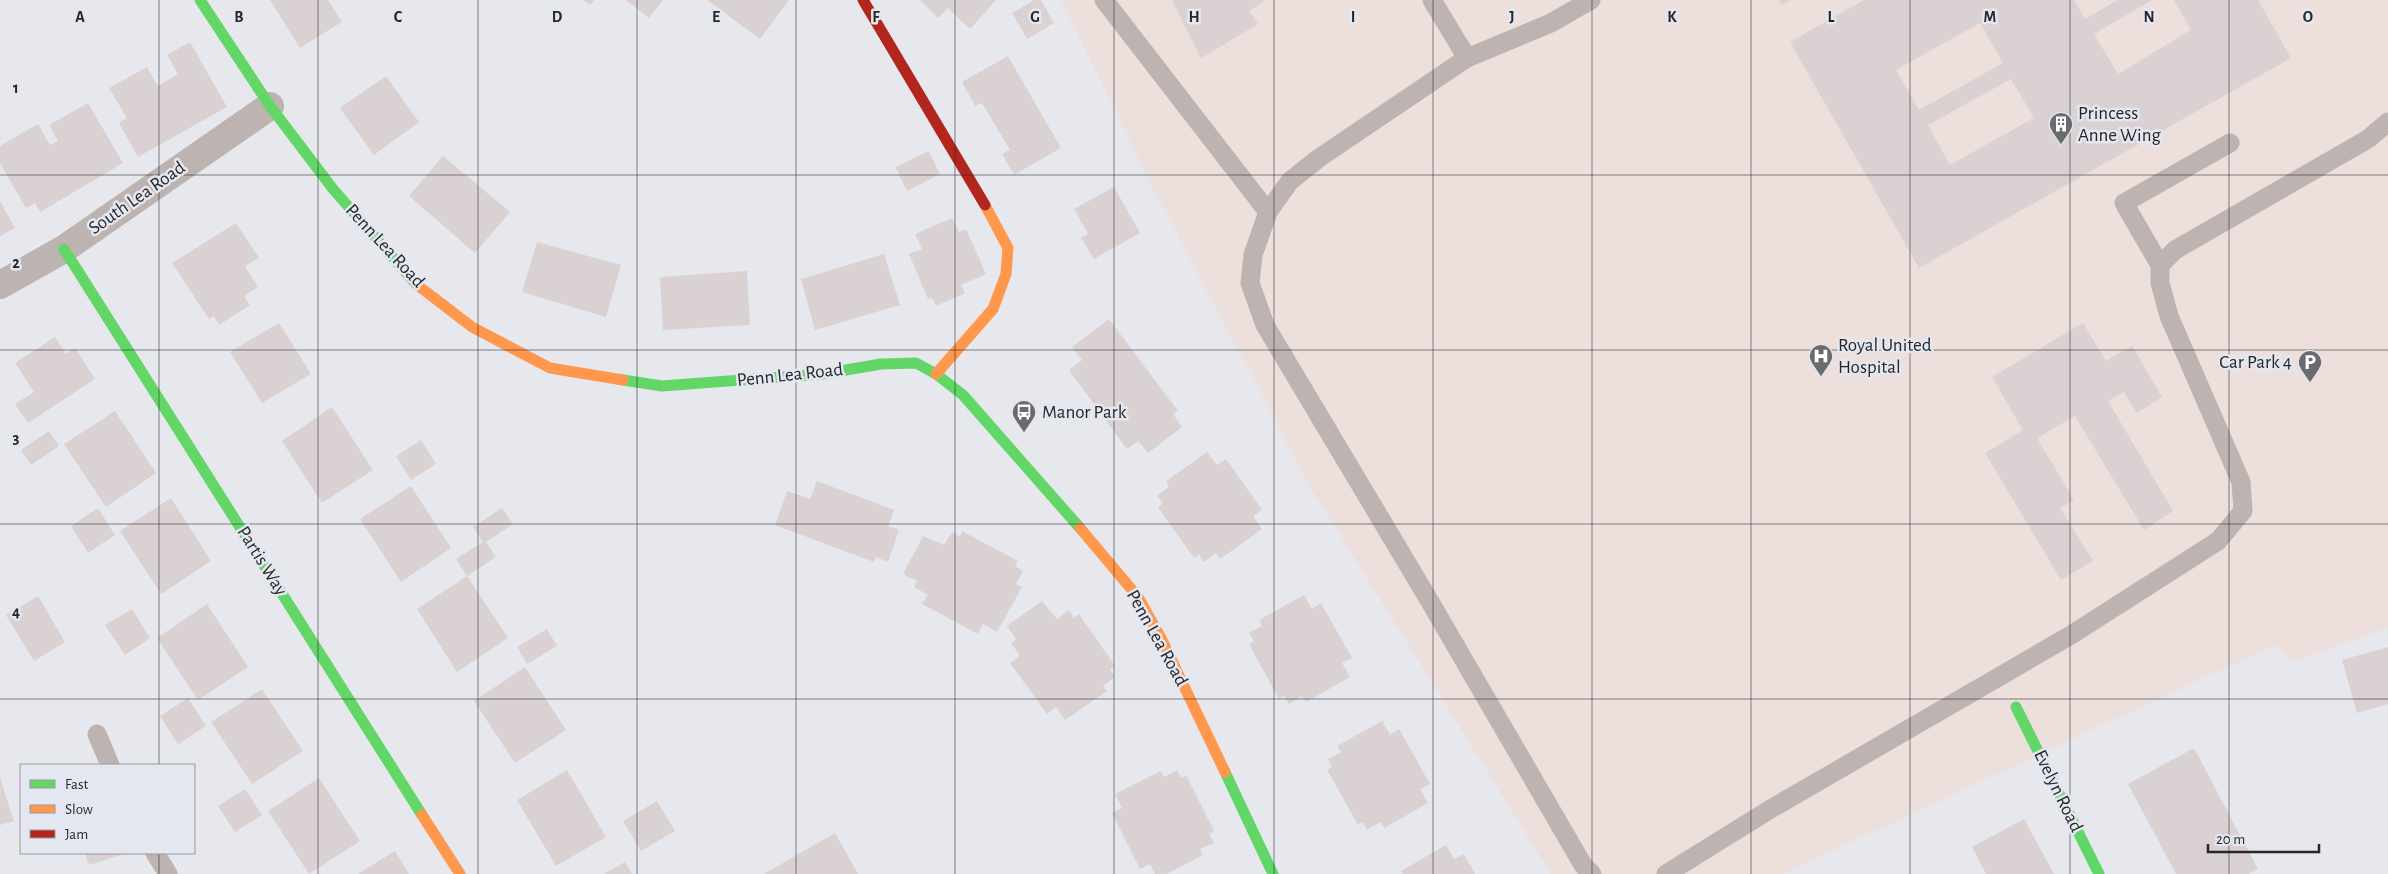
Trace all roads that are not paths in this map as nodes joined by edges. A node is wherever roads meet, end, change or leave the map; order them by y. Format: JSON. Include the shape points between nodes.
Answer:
{"nodes":[{"id":1,"x":200,"y":0,"type":"edge"},
{"id":2,"x":863,"y":0,"type":"edge"},
{"id":3,"x":1104,"y":0,"type":"edge"},
{"id":4,"x":1432,"y":0,"type":"edge"},
{"id":5,"x":1591,"y":0,"type":"edge"},
{"id":6,"x":1467,"y":58,"type":"junction"},
{"id":7,"x":270,"y":106,"type":"junction"},
{"id":8,"x":2388,"y":122,"type":"edge"},
{"id":9,"x":2230,"y":142,"type":"dead end"},
{"id":10,"x":1268,"y":212,"type":"junction"},
{"id":11,"x":64,"y":249,"type":"junction"},
{"id":12,"x":2160,"y":265,"type":"junction"},
{"id":13,"x":0,"y":284,"type":"edge"},
{"id":14,"x":936,"y":374,"type":"junction"},
{"id":15,"x":2016,"y":707,"type":"dead end"},
{"id":16,"x":96,"y":734,"type":"dead end"},
{"id":17,"x":110,"y":764,"type":"edge"},
{"id":18,"x":156,"y":854,"type":"edge"},
{"id":19,"x":168,"y":874,"type":"edge"},
{"id":20,"x":460,"y":874,"type":"edge"},
{"id":21,"x":1274,"y":874,"type":"edge"},
{"id":22,"x":1592,"y":874,"type":"edge"},
{"id":23,"x":1666,"y":874,"type":"edge"},
{"id":24,"x":2099,"y":874,"type":"edge"}],
"edges":[{"from":1,"to":7,"type":"street","name":"Penn Lea Road"},
{"from":2,"to":14,"type":"street","via":[[1008,248],[1006,274],[993,309]]},
{"from":3,"to":10,"type":"lane"},
{"from":4,"to":6,"type":"lane"},
{"from":5,"to":6,"type":"lane","via":[[1551,23]]},
{"from":6,"to":10,"type":"lane","via":[[1319,158],[1290,181]]},
{"from":7,"to":11,"type":"street","name":"South Lea Road"},
{"from":7,"to":14,"type":"street","name":"Penn Lea Road","via":[[333,188],[410,279],[472,327],[550,368],[662,386],[822,374],[881,364],[916,363]]},
{"from":8,"to":12,"type":"lane","via":[[2368,139],[2175,250]]},
{"from":9,"to":12,"type":"lane","via":[[2124,203]]},
{"from":10,"to":22,"type":"lane","via":[[1253,255],[1250,283],[1266,325],[1583,865]]},
{"from":11,"to":13,"type":"street","name":"South Lea Road"},
{"from":11,"to":20,"type":"street","name":"Partis Way"},
{"from":12,"to":23,"type":"lane","via":[[2160,284],[2170,316],[2241,482],[2243,511],[2218,541],[2071,635],[1769,810]]},
{"from":14,"to":21,"type":"street","name":"Penn Lea Road","via":[[962,395],[1050,492],[1138,597],[1162,640]]},
{"from":15,"to":24,"type":"street","name":"Evelyn Road"},
{"from":16,"to":17,"type":"lane"},
{"from":18,"to":19,"type":"lane"}]}
